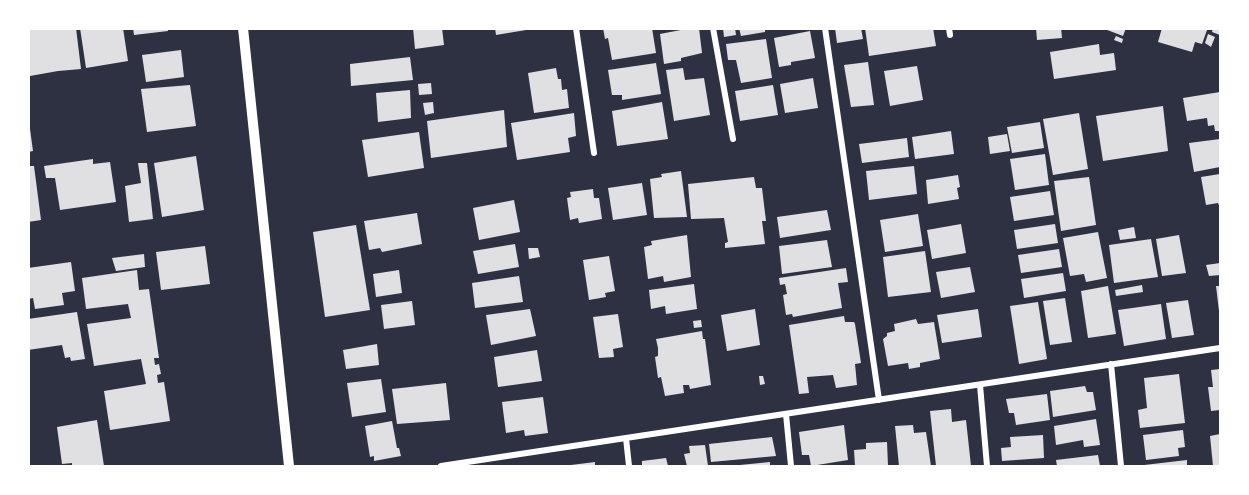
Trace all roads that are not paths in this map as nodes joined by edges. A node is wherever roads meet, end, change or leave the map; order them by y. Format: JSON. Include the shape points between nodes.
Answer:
{"nodes":[{"id":1,"x":243,"y":28,"type":"edge"},
{"id":2,"x":576,"y":28,"type":"edge"},
{"id":3,"x":713,"y":28,"type":"edge"},
{"id":4,"x":825,"y":28,"type":"edge"},
{"id":5,"x":733,"y":139,"type":"dead end"},
{"id":6,"x":594,"y":153,"type":"dead end"},
{"id":7,"x":1221,"y":348,"type":"edge"},
{"id":8,"x":1111,"y":364,"type":"junction"},
{"id":9,"x":980,"y":385,"type":"junction"},
{"id":10,"x":879,"y":400,"type":"junction"},
{"id":11,"x":786,"y":414,"type":"junction"},
{"id":12,"x":626,"y":438,"type":"junction"},
{"id":13,"x":484,"y":463,"type":"edge"},
{"id":14,"x":289,"y":466,"type":"edge"},
{"id":15,"x":441,"y":466,"type":"edge"},
{"id":16,"x":628,"y":466,"type":"edge"},
{"id":17,"x":791,"y":466,"type":"edge"},
{"id":18,"x":987,"y":466,"type":"edge"},
{"id":19,"x":1121,"y":466,"type":"edge"}],
"edges":[{"from":1,"to":14,"type":"street"},
{"from":2,"to":6,"type":"street"},
{"from":3,"to":5,"type":"street"},
{"from":4,"to":10,"type":"street"},
{"from":7,"to":8,"type":"street"},
{"from":8,"to":9,"type":"street"},
{"from":8,"to":19,"type":"street"},
{"from":9,"to":10,"type":"street"},
{"from":9,"to":18,"type":"street"},
{"from":10,"to":11,"type":"street"},
{"from":11,"to":12,"type":"street"},
{"from":11,"to":17,"type":"street"},
{"from":12,"to":13,"type":"street"},
{"from":12,"to":16,"type":"street"},
{"from":13,"to":15,"type":"street"}]}
